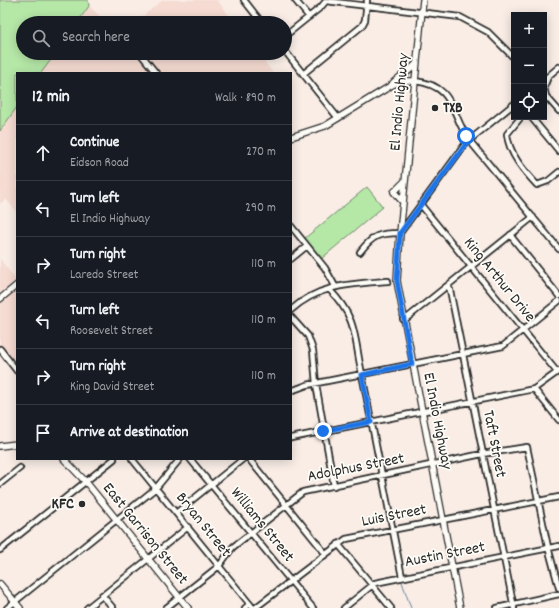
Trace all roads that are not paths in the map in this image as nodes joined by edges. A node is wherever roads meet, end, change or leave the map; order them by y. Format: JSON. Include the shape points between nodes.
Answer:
{"nodes":[{"id":1,"x":244,"y":0,"type":"edge"},
{"id":2,"x":295,"y":0,"type":"edge"},
{"id":3,"x":326,"y":0,"type":"edge"},
{"id":4,"x":423,"y":0,"type":"edge"},
{"id":5,"x":367,"y":3,"type":"edge"},
{"id":6,"x":422,"y":12,"type":"junction"},
{"id":7,"x":257,"y":16,"type":"edge"},
{"id":8,"x":309,"y":17,"type":"junction"},
{"id":9,"x":292,"y":30,"type":"edge"},
{"id":10,"x":511,"y":55,"type":"edge"},
{"id":11,"x":146,"y":60,"type":"edge"},
{"id":12,"x":292,"y":60,"type":"edge"},
{"id":13,"x":416,"y":64,"type":"junction"},
{"id":14,"x":559,"y":67,"type":"edge"},
{"id":15,"x":155,"y":72,"type":"edge"},
{"id":16,"x":303,"y":74,"type":"junction"},
{"id":17,"x":547,"y":76,"type":"edge"},
{"id":18,"x":415,"y":80,"type":"junction"},
{"id":19,"x":392,"y":85,"type":"junction"},
{"id":20,"x":547,"y":97,"type":"edge"},
{"id":21,"x":511,"y":106,"type":"edge"},
{"id":22,"x":559,"y":111,"type":"edge"},
{"id":23,"x":338,"y":118,"type":"junction"},
{"id":24,"x":519,"y":120,"type":"edge"},
{"id":25,"x":533,"y":120,"type":"edge"},
{"id":26,"x":292,"y":137,"type":"edge"},
{"id":27,"x":469,"y":140,"type":"junction"},
{"id":28,"x":559,"y":151,"type":"edge"},
{"id":29,"x":559,"y":172,"type":"edge"},
{"id":30,"x":406,"y":181,"type":"junction"},
{"id":31,"x":403,"y":202,"type":"junction"},
{"id":32,"x":421,"y":205,"type":"junction"},
{"id":33,"x":533,"y":217,"type":"junction"},
{"id":34,"x":292,"y":227,"type":"edge"},
{"id":35,"x":400,"y":233,"type":"junction"},
{"id":36,"x":510,"y":235,"type":"junction"},
{"id":37,"x":307,"y":246,"type":"junction"},
{"id":38,"x":559,"y":249,"type":"edge"},
{"id":39,"x":360,"y":252,"type":"dead end"},
{"id":40,"x":292,"y":258,"type":"edge"},
{"id":41,"x":471,"y":266,"type":"junction"},
{"id":42,"x":388,"y":281,"type":"dead end"},
{"id":43,"x":16,"y":286,"type":"edge"},
{"id":44,"x":335,"y":286,"type":"junction"},
{"id":45,"x":447,"y":286,"type":"junction"},
{"id":46,"x":329,"y":289,"type":"junction"},
{"id":47,"x":559,"y":296,"type":"edge"},
{"id":48,"x":0,"y":299,"type":"edge"},
{"id":49,"x":559,"y":301,"type":"edge"},
{"id":50,"x":292,"y":309,"type":"edge"},
{"id":51,"x":292,"y":318,"type":"edge"},
{"id":52,"x":403,"y":319,"type":"junction"},
{"id":53,"x":523,"y":330,"type":"junction"},
{"id":54,"x":0,"y":349,"type":"edge"},
{"id":55,"x":463,"y":354,"type":"junction"},
{"id":56,"x":412,"y":364,"type":"junction"},
{"id":57,"x":16,"y":370,"type":"edge"},
{"id":58,"x":558,"y":372,"type":"edge"},
{"id":59,"x":362,"y":375,"type":"junction"},
{"id":60,"x":316,"y":384,"type":"junction"},
{"id":61,"x":534,"y":388,"type":"junction"},
{"id":62,"x":292,"y":391,"type":"edge"},
{"id":63,"x":472,"y":401,"type":"junction"},
{"id":64,"x":422,"y":412,"type":"junction"},
{"id":65,"x":559,"y":420,"type":"edge"},
{"id":66,"x":371,"y":422,"type":"junction"},
{"id":67,"x":323,"y":431,"type":"junction"},
{"id":68,"x":292,"y":438,"type":"edge"},
{"id":69,"x":14,"y":444,"type":"edge"},
{"id":70,"x":0,"y":446,"type":"edge"},
{"id":71,"x":482,"y":454,"type":"junction"},
{"id":72,"x":67,"y":460,"type":"edge"},
{"id":73,"x":113,"y":460,"type":"edge"},
{"id":74,"x":133,"y":460,"type":"edge"},
{"id":75,"x":179,"y":460,"type":"edge"},
{"id":76,"x":191,"y":460,"type":"edge"},
{"id":77,"x":242,"y":460,"type":"edge"},
{"id":78,"x":250,"y":460,"type":"edge"},
{"id":79,"x":432,"y":466,"type":"junction"},
{"id":80,"x":20,"y":468,"type":"dead end"},
{"id":81,"x":381,"y":476,"type":"junction"},
{"id":82,"x":86,"y":482,"type":"junction"},
{"id":83,"x":0,"y":484,"type":"edge"},
{"id":84,"x":211,"y":484,"type":"junction"},
{"id":85,"x":334,"y":486,"type":"junction"},
{"id":86,"x":156,"y":488,"type":"junction"},
{"id":87,"x":559,"y":497,"type":"edge"},
{"id":88,"x":539,"y":501,"type":"junction"},
{"id":89,"x":286,"y":504,"type":"junction"},
{"id":90,"x":493,"y":510,"type":"junction"},
{"id":91,"x":176,"y":513,"type":"junction"},
{"id":92,"x":117,"y":520,"type":"junction"},
{"id":93,"x":443,"y":520,"type":"junction"},
{"id":94,"x":188,"y":527,"type":"junction"},
{"id":95,"x":393,"y":530,"type":"junction"},
{"id":96,"x":250,"y":532,"type":"junction"},
{"id":97,"x":338,"y":544,"type":"junction"},
{"id":98,"x":559,"y":546,"type":"edge"},
{"id":99,"x":548,"y":547,"type":"junction"},
{"id":100,"x":0,"y":550,"type":"edge"},
{"id":101,"x":326,"y":553,"type":"junction"},
{"id":102,"x":503,"y":557,"type":"junction"},
{"id":103,"x":149,"y":559,"type":"junction"},
{"id":104,"x":219,"y":566,"type":"junction"},
{"id":105,"x":452,"y":567,"type":"junction"},
{"id":106,"x":402,"y":577,"type":"junction"},
{"id":107,"x":290,"y":580,"type":"junction"},
{"id":108,"x":0,"y":584,"type":"edge"},
{"id":109,"x":372,"y":585,"type":"junction"},
{"id":110,"x":559,"y":588,"type":"edge"},
{"id":111,"x":559,"y":594,"type":"edge"},
{"id":112,"x":102,"y":596,"type":"junction"},
{"id":113,"x":180,"y":597,"type":"junction"},
{"id":114,"x":15,"y":602,"type":"junction"},
{"id":115,"x":513,"y":606,"type":"edge"},
{"id":116,"x":253,"y":607,"type":"edge"},
{"id":117,"x":7,"y":608,"type":"edge"},
{"id":118,"x":20,"y":608,"type":"edge"},
{"id":119,"x":87,"y":608,"type":"edge"},
{"id":120,"x":113,"y":608,"type":"edge"},
{"id":121,"x":166,"y":608,"type":"edge"},
{"id":122,"x":188,"y":608,"type":"edge"},
{"id":123,"x":245,"y":608,"type":"edge"},
{"id":124,"x":313,"y":608,"type":"edge"},
{"id":125,"x":344,"y":608,"type":"edge"},
{"id":126,"x":391,"y":608,"type":"edge"},
{"id":127,"x":460,"y":608,"type":"edge"},
{"id":128,"x":497,"y":608,"type":"edge"}],
"edges":[{"from":1,"to":7,"type":"street"},
{"from":2,"to":8,"type":"street"},
{"from":3,"to":5,"type":"street"},
{"from":3,"to":8,"type":"street"},
{"from":4,"to":6,"type":"main road","name":"El Indio Highway"},
{"from":5,"to":6,"type":"street"},
{"from":5,"to":16,"type":"street","via":[[362,26]]},
{"from":6,"to":10,"type":"street","via":[[451,15],[468,20],[495,38]]},
{"from":6,"to":13,"type":"main road","name":"El Indio Highway"},
{"from":8,"to":9,"type":"street"},
{"from":11,"to":15,"type":"street"},
{"from":12,"to":16,"type":"street"},
{"from":13,"to":18,"type":"main road","name":"El Indio Highway"},
{"from":13,"to":19,"type":"main road"},
{"from":14,"to":17,"type":"street"},
{"from":16,"to":23,"type":"street"},
{"from":18,"to":19,"type":"main road"},
{"from":18,"to":27,"type":"street","via":[[432,84],[448,96],[461,128]]},
{"from":18,"to":30,"type":"main road","name":"El Indio Highway"},
{"from":19,"to":23,"type":"main road"},
{"from":20,"to":22,"type":"street"},
{"from":21,"to":27,"type":"street"},
{"from":23,"to":26,"type":"main road","via":[[318,129]]},
{"from":24,"to":29,"type":"street","via":[[507,134],[508,146],[526,173],[537,185],[548,181]]},
{"from":25,"to":28,"type":"street"},
{"from":27,"to":32,"type":"street"},
{"from":27,"to":33,"type":"street"},
{"from":30,"to":31,"type":"main road","name":"El Indio Highway"},
{"from":30,"to":31,"type":"main road","via":[[394,192]]},
{"from":31,"to":35,"type":"main road","name":"El Indio Highway"},
{"from":32,"to":35,"type":"street"},
{"from":32,"to":41,"type":"street","name":"King Arthur Drive"},
{"from":33,"to":36,"type":"street"},
{"from":33,"to":38,"type":"street"},
{"from":34,"to":37,"type":"street"},
{"from":35,"to":39,"type":"street","via":[[382,233],[373,238]]},
{"from":35,"to":52,"type":"main road","name":"El Indio Highway","via":[[397,281]]},
{"from":36,"to":41,"type":"street"},
{"from":36,"to":47,"type":"street"},
{"from":37,"to":40,"type":"street"},
{"from":37,"to":44,"type":"street","via":[[325,268]]},
{"from":41,"to":45,"type":"street"},
{"from":41,"to":53,"type":"street","name":"King Arthur Drive"},
{"from":42,"to":44,"type":"street"},
{"from":43,"to":48,"type":"main road"},
{"from":44,"to":46,"type":"street"},
{"from":45,"to":52,"type":"street"},
{"from":45,"to":55,"type":"street","name":"Taft Street","via":[[450,290]]},
{"from":46,"to":50,"type":"street","via":[[310,296]]},
{"from":46,"to":59,"type":"street","via":[[347,312],[354,328]]},
{"from":49,"to":53,"type":"street"},
{"from":51,"to":60,"type":"street","via":[[308,336],[313,350]]},
{"from":52,"to":56,"type":"main road","name":"El Indio Highway"},
{"from":53,"to":55,"type":"street","via":[[502,346]]},
{"from":53,"to":58,"type":"street","name":"King Arthur Drive"},
{"from":54,"to":57,"type":"street"},
{"from":55,"to":56,"type":"street"},
{"from":55,"to":63,"type":"street","name":"Taft Street"},
{"from":56,"to":59,"type":"street"},
{"from":56,"to":64,"type":"main road","name":"El Indio Highway"},
{"from":58,"to":61,"type":"street"},
{"from":59,"to":60,"type":"street"},
{"from":59,"to":66,"type":"street"},
{"from":60,"to":62,"type":"street"},
{"from":60,"to":67,"type":"street"},
{"from":61,"to":63,"type":"street"},
{"from":61,"to":65,"type":"street"},
{"from":63,"to":64,"type":"street"},
{"from":63,"to":71,"type":"street","name":"Taft Street"},
{"from":64,"to":66,"type":"street"},
{"from":64,"to":79,"type":"main road","name":"El Indio Highway"},
{"from":66,"to":67,"type":"street"},
{"from":66,"to":81,"type":"street"},
{"from":67,"to":68,"type":"street"},
{"from":67,"to":85,"type":"street"},
{"from":69,"to":70,"type":"main road"},
{"from":71,"to":79,"type":"street","name":"Adolphus Street"},
{"from":71,"to":88,"type":"street","name":"Adolphus Street","via":[[528,447]]},
{"from":71,"to":90,"type":"street","name":"Taft Street"},
{"from":72,"to":82,"type":"main road","name":"East Garrison Street"},
{"from":73,"to":82,"type":"street"},
{"from":74,"to":86,"type":"street","name":"Bryan Street"},
{"from":75,"to":86,"type":"street"},
{"from":76,"to":84,"type":"street","name":"Williams Street"},
{"from":77,"to":84,"type":"street"},
{"from":78,"to":89,"type":"street"},
{"from":79,"to":81,"type":"street","name":"Adolphus Street"},
{"from":79,"to":93,"type":"main road","name":"El Indio Highway"},
{"from":80,"to":83,"type":"street"},
{"from":81,"to":85,"type":"street","name":"Adolphus Street"},
{"from":81,"to":95,"type":"street"},
{"from":82,"to":92,"type":"main road","name":"East Garrison Street"},
{"from":82,"to":100,"type":"street"},
{"from":84,"to":91,"type":"street"},
{"from":84,"to":96,"type":"street","name":"Williams Street"},
{"from":85,"to":89,"type":"street","name":"Adolphus Street","via":[[303,492]]},
{"from":86,"to":91,"type":"street","name":"Bryan Street"},
{"from":86,"to":92,"type":"street"},
{"from":87,"to":88,"type":"street","name":"Luis Street"},
{"from":88,"to":90,"type":"street","name":"Luis Street"},
{"from":88,"to":99,"type":"street"},
{"from":89,"to":96,"type":"street","name":"Adolphus Street"},
{"from":89,"to":101,"type":"street"},
{"from":90,"to":93,"type":"street","name":"Luis Street"},
{"from":90,"to":102,"type":"street","name":"Taft Street"},
{"from":91,"to":94,"type":"street","name":"Bryan Street"},
{"from":92,"to":103,"type":"main road","name":"East Garrison Street"},
{"from":92,"to":114,"type":"street"},
{"from":93,"to":95,"type":"street","name":"Luis Street"},
{"from":93,"to":105,"type":"main road","name":"El Indio Highway"},
{"from":94,"to":103,"type":"street"},
{"from":94,"to":104,"type":"street","name":"Bryan Street"},
{"from":95,"to":97,"type":"street","name":"Luis Street","via":[[346,539]]},
{"from":95,"to":106,"type":"street"},
{"from":96,"to":104,"type":"street","name":"Adolphus Street","via":[[233,547]]},
{"from":96,"to":107,"type":"street","name":"Williams Street"},
{"from":97,"to":101,"type":"street","name":"Luis Street"},
{"from":97,"to":109,"type":"street"},
{"from":98,"to":99,"type":"street","name":"Austin Street"},
{"from":99,"to":102,"type":"street","name":"Austin Street"},
{"from":99,"to":110,"type":"street"},
{"from":101,"to":107,"type":"street","name":"Luis Street"},
{"from":102,"to":105,"type":"street","name":"Austin Street"},
{"from":102,"to":115,"type":"street","name":"Taft Street"},
{"from":103,"to":112,"type":"street"},
{"from":103,"to":113,"type":"main road","name":"East Garrison Street"},
{"from":104,"to":113,"type":"street","name":"Adolphus Street"},
{"from":104,"to":116,"type":"street","name":"Bryan Street"},
{"from":105,"to":106,"type":"street","name":"Austin Street"},
{"from":105,"to":127,"type":"main road","name":"El Indio Highway"},
{"from":106,"to":109,"type":"street","name":"Austin Street"},
{"from":107,"to":116,"type":"street","name":"Luis Street"},
{"from":107,"to":124,"type":"street","name":"Williams Street"},
{"from":108,"to":114,"type":"main road"},
{"from":109,"to":125,"type":"street","name":"Austin Street"},
{"from":109,"to":126,"type":"street"},
{"from":111,"to":115,"type":"street"},
{"from":112,"to":119,"type":"street"},
{"from":112,"to":120,"type":"street"},
{"from":113,"to":121,"type":"street","name":"Adolphus Street"},
{"from":113,"to":122,"type":"main road","name":"East Garrison Street"},
{"from":114,"to":117,"type":"street"},
{"from":114,"to":118,"type":"main road"},
{"from":115,"to":128,"type":"street"},
{"from":116,"to":123,"type":"street","name":"Luis Street"}]}
